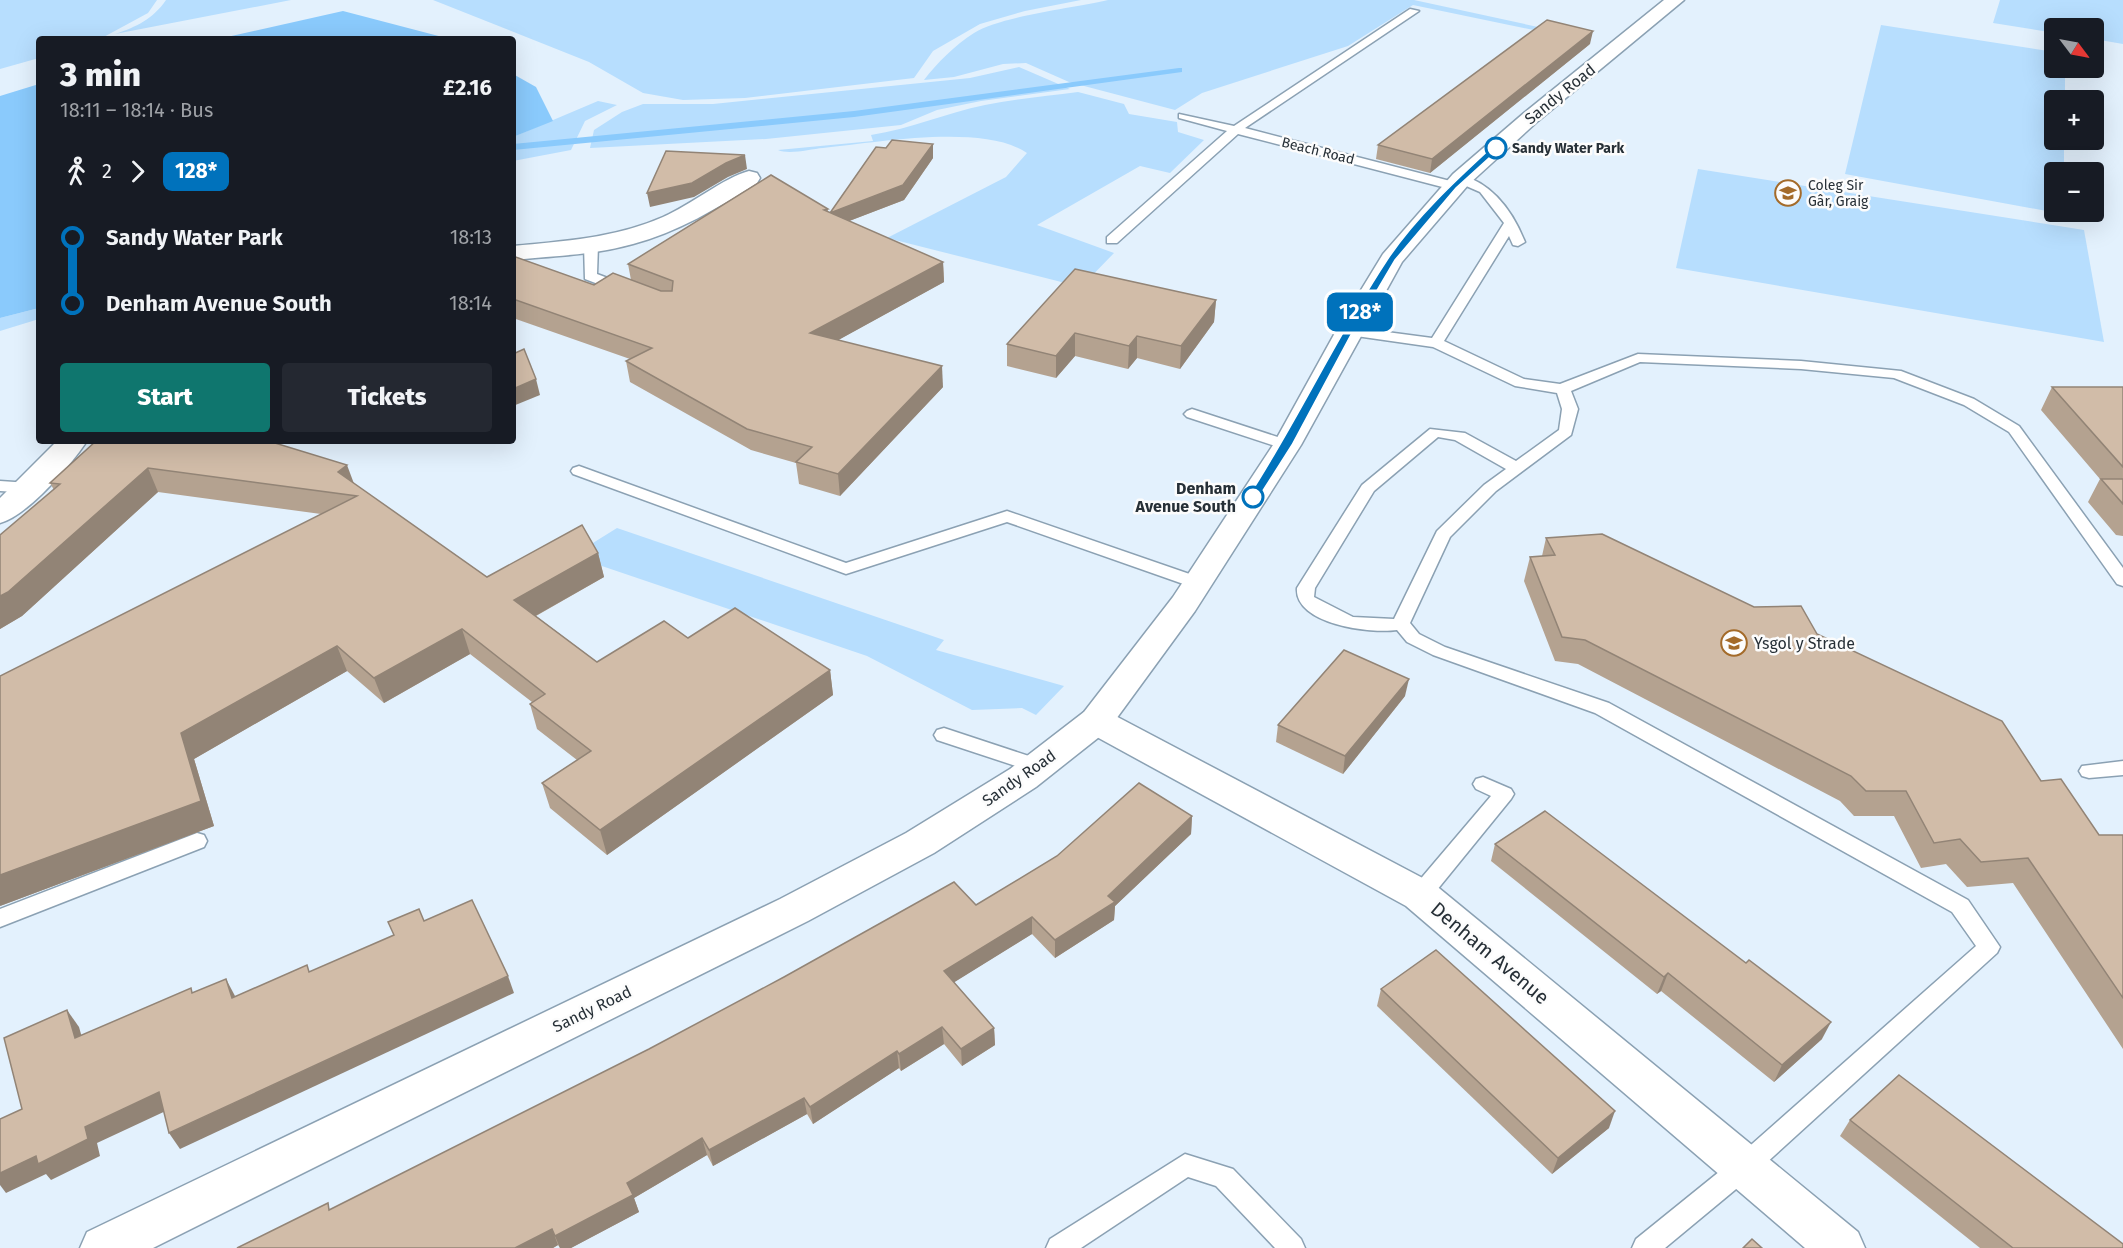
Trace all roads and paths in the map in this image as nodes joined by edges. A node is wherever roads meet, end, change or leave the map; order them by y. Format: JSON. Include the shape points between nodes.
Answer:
{"nodes":[{"id":1,"x":1675,"y":0,"type":"edge"},
{"id":2,"x":1414,"y":11,"type":"dead end"},
{"id":3,"x":1183,"y":116,"type":"dead end"},
{"id":4,"x":1235,"y":130,"type":"junction"},
{"id":5,"x":748,"y":178,"type":"dead end"},
{"id":6,"x":1457,"y":182,"type":"junction"},
{"id":7,"x":1511,"y":223,"type":"junction"},
{"id":8,"x":1112,"y":240,"type":"dead end"},
{"id":9,"x":1518,"y":242,"type":"dead end"},
{"id":10,"x":591,"y":245,"type":"junction"},
{"id":11,"x":516,"y":253,"type":"edge"},
{"id":12,"x":634,"y":293,"type":"edge"},
{"id":13,"x":1349,"y":331,"type":"junction"},
{"id":14,"x":1436,"y":343,"type":"junction"},
{"id":15,"x":1563,"y":388,"type":"junction"},
{"id":16,"x":1192,"y":414,"type":"dead end"},
{"id":17,"x":70,"y":444,"type":"edge"},
{"id":18,"x":1287,"y":445,"type":"junction"},
{"id":19,"x":1515,"y":467,"type":"junction"},
{"id":20,"x":579,"y":471,"type":"dead end"},
{"id":21,"x":0,"y":486,"type":"edge"},
{"id":22,"x":30,"y":488,"type":"junction"},
{"id":23,"x":0,"y":514,"type":"edge"},
{"id":24,"x":2123,"y":580,"type":"edge"},
{"id":25,"x":1198,"y":584,"type":"junction"},
{"id":26,"x":1401,"y":624,"type":"junction"},
{"id":27,"x":1096,"y":721,"type":"junction"},
{"id":28,"x":944,"y":735,"type":"dead end"},
{"id":29,"x":1037,"y":766,"type":"junction"},
{"id":30,"x":2123,"y":768,"type":"edge"},
{"id":31,"x":2089,"y":771,"type":"dead end"},
{"id":32,"x":1483,"y":784,"type":"dead end"},
{"id":33,"x":197,"y":841,"type":"dead end"},
{"id":34,"x":1420,"y":895,"type":"junction"},
{"id":35,"x":0,"y":918,"type":"edge"},
{"id":36,"x":1744,"y":1167,"type":"junction"},
{"id":37,"x":104,"y":1248,"type":"edge"},
{"id":38,"x":1059,"y":1248,"type":"edge"},
{"id":39,"x":1292,"y":1248,"type":"edge"},
{"id":40,"x":1645,"y":1248,"type":"edge"},
{"id":41,"x":1841,"y":1248,"type":"edge"}],
"edges":[{"from":1,"to":6,"type":"main road","name":"Sandy Road"},
{"from":2,"to":4,"type":"lane"},
{"from":3,"to":4,"type":"lane","name":"Beach Road"},
{"from":4,"to":6,"type":"lane","name":"Beach Road"},
{"from":4,"to":8,"type":"lane"},
{"from":5,"to":10,"type":"main road","via":[[684,217],[651,231]]},
{"from":6,"to":7,"type":"lane","name":"Beach Road","via":[[1484,189]]},
{"from":6,"to":13,"type":"main road","name":"Sandy Road","via":[[1392,259]]},
{"from":7,"to":9,"type":"lane","name":"Beach Road"},
{"from":7,"to":14,"type":"lane"},
{"from":10,"to":11,"type":"main road"},
{"from":10,"to":12,"type":"lane","via":[[590,276]]},
{"from":13,"to":14,"type":"lane"},
{"from":13,"to":18,"type":"main road","name":"Sandy Road"},
{"from":14,"to":15,"type":"lane","via":[[1520,383]]},
{"from":15,"to":19,"type":"lane","via":[[1570,408],[1566,432]]},
{"from":15,"to":24,"type":"lane","via":[[1638,358],[1801,364],[1896,374],[1969,402],[2014,429]]},
{"from":16,"to":18,"type":"lane"},
{"from":17,"to":22,"type":"main road"},
{"from":18,"to":25,"type":"main road","name":"Sandy Road"},
{"from":19,"to":26,"type":"lane","via":[[1443,535]]},
{"from":19,"to":26,"type":"lane","via":[[1459,436],[1435,432],[1368,488],[1306,588],[1305,598],[1337,619],[1377,628]]},
{"from":20,"to":25,"type":"lane","via":[[846,569],[1007,516]]},
{"from":21,"to":22,"type":"lane"},
{"from":22,"to":23,"type":"main road"},
{"from":25,"to":27,"type":"main road","name":"Sandy Road"},
{"from":26,"to":36,"type":"lane","via":[[1413,638],[1439,651],[1602,708],[1960,906],[1989,947]]},
{"from":27,"to":29,"type":"main road","name":"Sandy Road"},
{"from":27,"to":34,"type":"main road","name":"Denham Avenue"},
{"from":28,"to":29,"type":"lane"},
{"from":29,"to":37,"type":"main road","name":"Sandy Road","via":[[920,843],[794,910]]},
{"from":30,"to":31,"type":"lane"},
{"from":32,"to":34,"type":"lane","via":[[1504,794]]},
{"from":33,"to":35,"type":"lane"},
{"from":34,"to":36,"type":"main road","name":"Denham Avenue"},
{"from":36,"to":40,"type":"lane"},
{"from":36,"to":41,"type":"main road","name":"Denham Avenue"},
{"from":38,"to":39,"type":"lane","via":[[1185,1165],[1224,1177]]}]}
